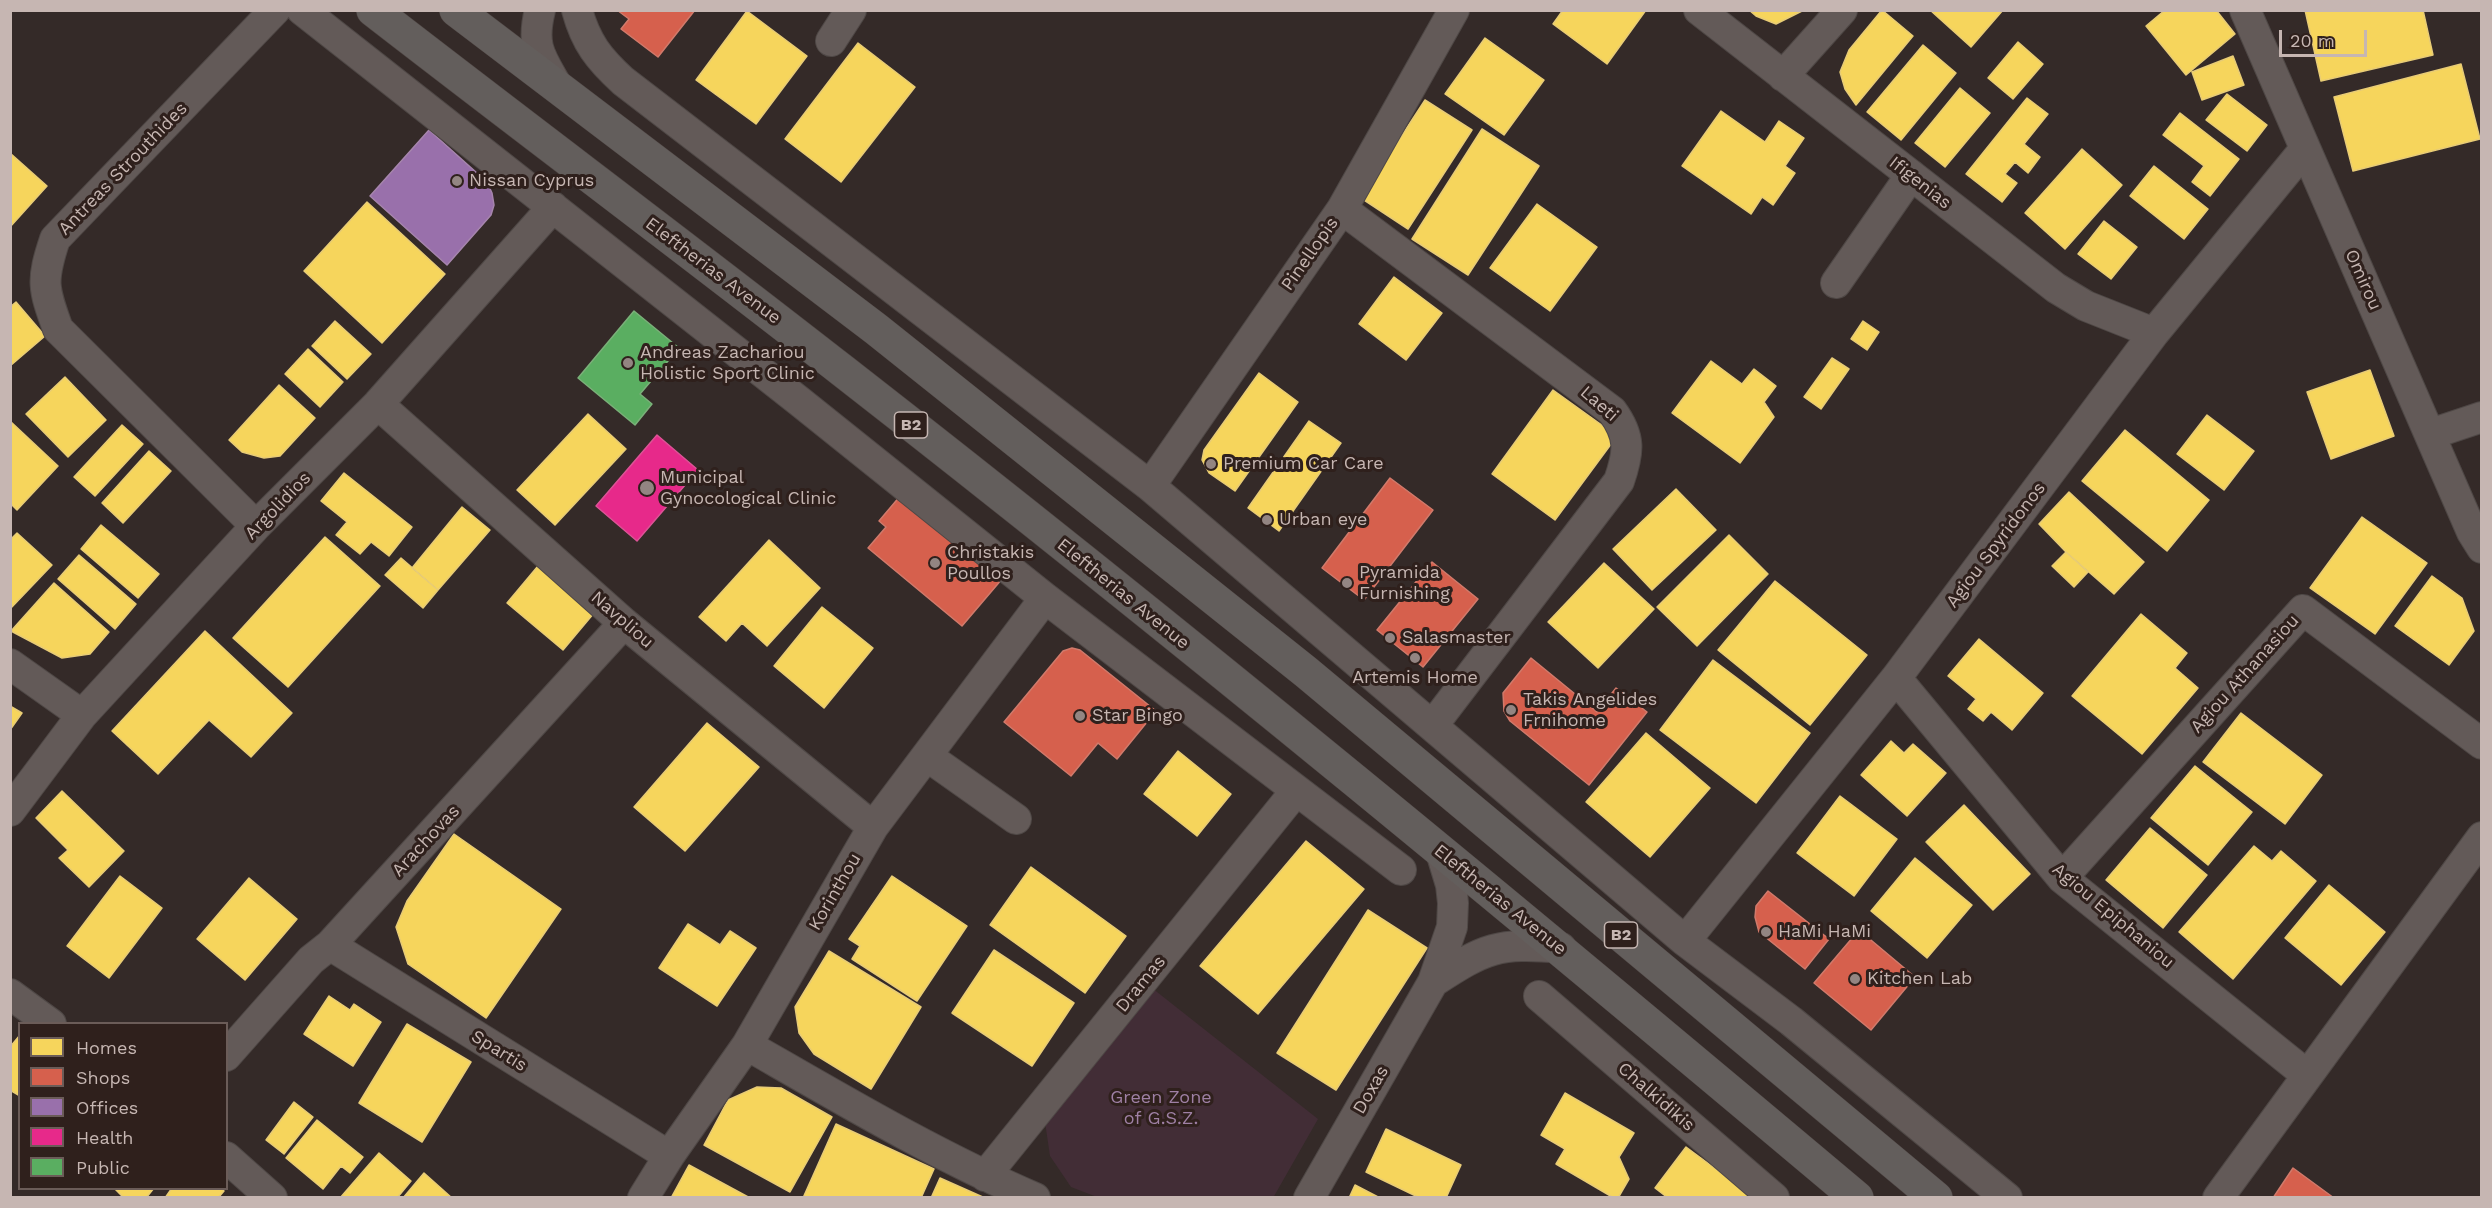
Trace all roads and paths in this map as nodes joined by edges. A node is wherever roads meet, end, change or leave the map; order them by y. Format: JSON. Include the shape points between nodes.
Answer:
{"nodes":[{"id":1,"x":275,"y":10,"type":"edge"},
{"id":2,"x":302,"y":10,"type":"edge"},
{"id":3,"x":373,"y":10,"type":"edge"},
{"id":4,"x":456,"y":10,"type":"edge"},
{"id":5,"x":540,"y":10,"type":"edge"},
{"id":6,"x":577,"y":10,"type":"edge"},
{"id":7,"x":851,"y":10,"type":"edge"},
{"id":8,"x":1699,"y":10,"type":"edge"},
{"id":9,"x":1842,"y":10,"type":"edge"},
{"id":10,"x":2245,"y":10,"type":"edge"},
{"id":11,"x":1447,"y":13,"type":"edge"},
{"id":12,"x":831,"y":41,"type":"dead end"},
{"id":13,"x":1783,"y":76,"type":"junction"},
{"id":14,"x":560,"y":90,"type":"junction"},
{"id":15,"x":2305,"y":149,"type":"junction"},
{"id":16,"x":1911,"y":175,"type":"junction"},
{"id":17,"x":553,"y":207,"type":"junction"},
{"id":18,"x":1342,"y":208,"type":"junction"},
{"id":19,"x":1836,"y":283,"type":"dead end"},
{"id":20,"x":2154,"y":333,"type":"junction"},
{"id":21,"x":378,"y":404,"type":"junction"},
{"id":22,"x":2481,"y":417,"type":"edge"},
{"id":23,"x":2431,"y":434,"type":"junction"},
{"id":24,"x":1150,"y":486,"type":"junction"},
{"id":25,"x":256,"y":526,"type":"junction"},
{"id":26,"x":2481,"y":548,"type":"edge"},
{"id":27,"x":1045,"y":598,"type":"junction"},
{"id":28,"x":624,"y":623,"type":"junction"},
{"id":29,"x":10,"y":664,"type":"edge"},
{"id":30,"x":1896,"y":678,"type":"junction"},
{"id":31,"x":82,"y":715,"type":"junction"},
{"id":32,"x":1433,"y":725,"type":"junction"},
{"id":33,"x":2481,"y":744,"type":"edge"},
{"id":34,"x":927,"y":756,"type":"junction"},
{"id":35,"x":1295,"y":792,"type":"junction"},
{"id":36,"x":10,"y":811,"type":"edge"},
{"id":37,"x":1017,"y":819,"type":"dead end"},
{"id":38,"x":873,"y":827,"type":"junction"},
{"id":39,"x":2481,"y":837,"type":"edge"},
{"id":40,"x":1441,"y":852,"type":"junction"},
{"id":41,"x":1401,"y":870,"type":"dead end"},
{"id":42,"x":2062,"y":878,"type":"junction"},
{"id":43,"x":1685,"y":941,"type":"junction"},
{"id":44,"x":330,"y":945,"type":"junction"},
{"id":45,"x":1561,"y":948,"type":"junction"},
{"id":46,"x":1433,"y":982,"type":"junction"},
{"id":47,"x":10,"y":994,"type":"edge"},
{"id":48,"x":1539,"y":996,"type":"dead end"},
{"id":49,"x":50,"y":1022,"type":"edge"},
{"id":50,"x":747,"y":1045,"type":"junction"},
{"id":51,"x":228,"y":1054,"type":"edge"},
{"id":52,"x":2307,"y":1075,"type":"junction"},
{"id":53,"x":669,"y":1156,"type":"junction"},
{"id":54,"x":228,"y":1159,"type":"edge"},
{"id":55,"x":985,"y":1176,"type":"junction"},
{"id":56,"x":272,"y":1197,"type":"edge"},
{"id":57,"x":643,"y":1197,"type":"edge"},
{"id":58,"x":1035,"y":1197,"type":"edge"},
{"id":59,"x":1309,"y":1197,"type":"edge"},
{"id":60,"x":1774,"y":1197,"type":"edge"},
{"id":61,"x":1857,"y":1197,"type":"edge"},
{"id":62,"x":1936,"y":1197,"type":"edge"},
{"id":63,"x":2007,"y":1197,"type":"edge"},
{"id":64,"x":2218,"y":1197,"type":"edge"}],
"edges":[{"from":1,"to":25,"type":"street","name":"Antreas Strouthides","via":[[55,239],[45,269],[46,296],[58,330]]},
{"from":2,"to":17,"type":"street"},
{"from":3,"to":40,"type":"highway","name":"Eleftherias Avenue","number":"B2","via":[[843,371]]},
{"from":4,"to":14,"type":"highway","number":"B2"},
{"from":5,"to":14,"type":"street","via":[[537,52]]},
{"from":6,"to":24,"type":"street","via":[[582,30],[599,58],[623,81]]},
{"from":7,"to":12,"type":"street"},
{"from":8,"to":13,"type":"street","name":"Ifigenias"},
{"from":9,"to":13,"type":"street"},
{"from":10,"to":15,"type":"street","name":"Omirou"},
{"from":11,"to":18,"type":"street","name":"Pinellopis"},
{"from":13,"to":16,"type":"street","name":"Ifigenias"},
{"from":14,"to":62,"type":"highway","number":"B2","via":[[876,329],[1306,672]]},
{"from":15,"to":20,"type":"street","name":"Agiou Spyridonos"},
{"from":15,"to":23,"type":"street","name":"Omirou"},
{"from":16,"to":19,"type":"street"},
{"from":16,"to":20,"type":"street","name":"Ifigenias","via":[[2070,298]]},
{"from":17,"to":21,"type":"street","name":"Argolidios"},
{"from":17,"to":27,"type":"street"},
{"from":18,"to":24,"type":"street","name":"Pinellopis"},
{"from":18,"to":32,"type":"street","name":"Laeti","via":[[1612,411],[1627,440],[1619,481]]},
{"from":20,"to":30,"type":"street","name":"Agiou Spyridonos"},
{"from":21,"to":25,"type":"street","name":"Argolidios"},
{"from":21,"to":28,"type":"street","name":"Navpliou"},
{"from":22,"to":23,"type":"street"},
{"from":23,"to":26,"type":"street","name":"Omirou"},
{"from":24,"to":32,"type":"street"},
{"from":25,"to":31,"type":"street","name":"Argolidios"},
{"from":27,"to":34,"type":"street","name":"Korinthou"},
{"from":27,"to":35,"type":"street"},
{"from":28,"to":38,"type":"street","name":"Navpliou"},
{"from":28,"to":44,"type":"street","name":"Arachovas"},
{"from":29,"to":31,"type":"street"},
{"from":30,"to":42,"type":"street","name":"Agiou Epiphaniou"},
{"from":30,"to":43,"type":"street","name":"Agiou Spyridonos"},
{"from":31,"to":36,"type":"street","name":"Argolidios"},
{"from":32,"to":43,"type":"street"},
{"from":33,"to":42,"type":"street","name":"Agiou Athanasiou","via":[[2303,610]]},
{"from":34,"to":37,"type":"street"},
{"from":34,"to":38,"type":"street","name":"Korinthou"},
{"from":35,"to":41,"type":"street"},
{"from":35,"to":55,"type":"street","name":"Dramas"},
{"from":38,"to":50,"type":"street","name":"Korinthou"},
{"from":39,"to":52,"type":"street"},
{"from":40,"to":45,"type":"highway","name":"Eleftherias Avenue","number":"B2"},
{"from":40,"to":46,"type":"street","name":"Doxas","via":[[1451,885],[1452,927]]},
{"from":42,"to":52,"type":"street","name":"Agiou Epiphaniou"},
{"from":43,"to":63,"type":"street","via":[[1791,1021]]},
{"from":44,"to":51,"type":"street","name":"Arachovas","via":[[311,960]]},
{"from":44,"to":53,"type":"street","name":"Spartis"},
{"from":45,"to":46,"type":"street","name":"Doxas","via":[[1501,947],[1481,953]]},
{"from":45,"to":61,"type":"highway","name":"Eleftherias Avenue","number":"B2"},
{"from":46,"to":59,"type":"street","name":"Doxas"},
{"from":47,"to":49,"type":"street"},
{"from":48,"to":60,"type":"street","name":"Chalkidikis"},
{"from":50,"to":53,"type":"street","name":"Korinthou"},
{"from":50,"to":55,"type":"street"},
{"from":52,"to":64,"type":"street"},
{"from":53,"to":57,"type":"street","name":"Korinthou"},
{"from":54,"to":56,"type":"street"},
{"from":55,"to":58,"type":"street"}]}
